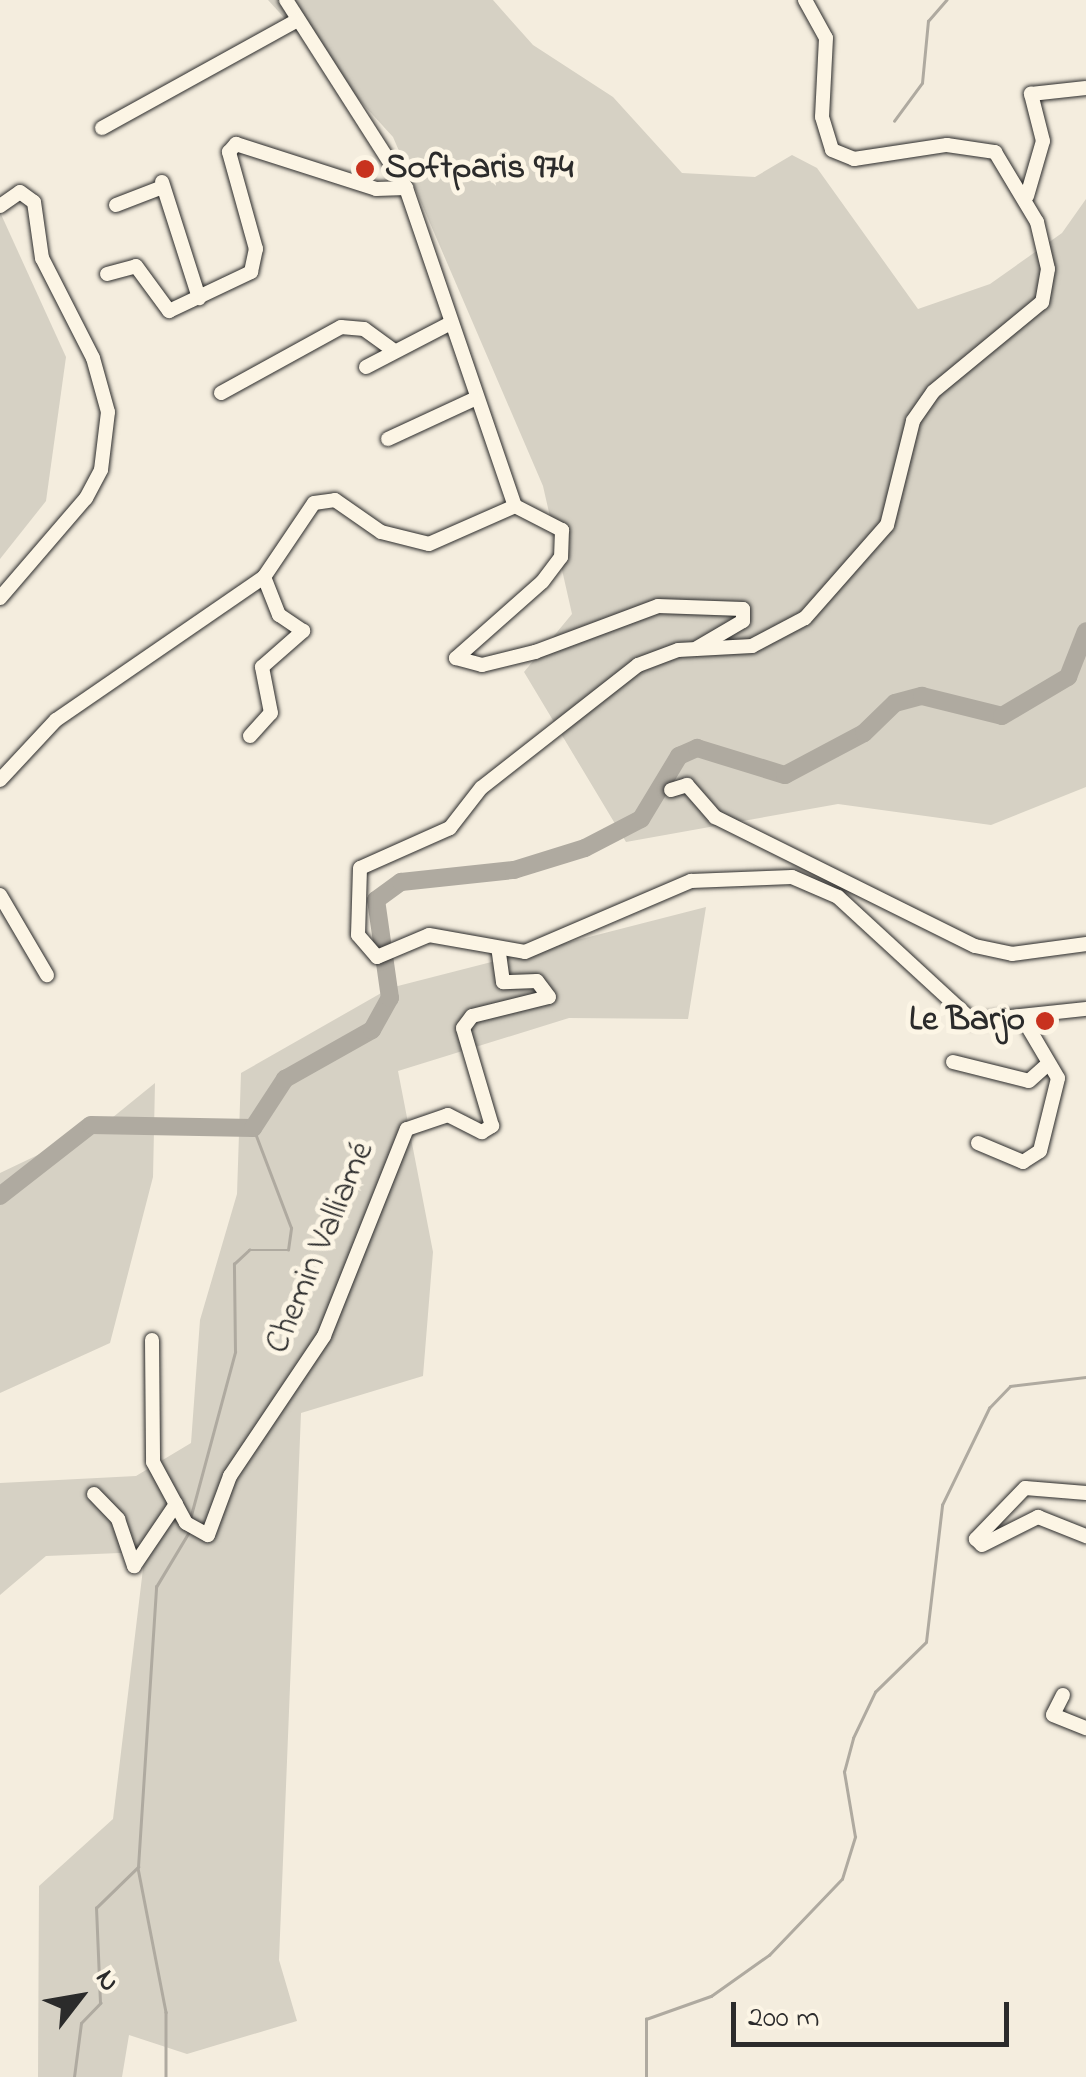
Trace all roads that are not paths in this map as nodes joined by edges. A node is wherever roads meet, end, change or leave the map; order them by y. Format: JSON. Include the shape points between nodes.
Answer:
{"nodes":[{"id":1,"x":286,"y":0,"type":"edge"},
{"id":2,"x":806,"y":0,"type":"edge"},
{"id":3,"x":298,"y":20,"type":"junction"},
{"id":4,"x":1086,"y":88,"type":"edge"},
{"id":5,"x":102,"y":128,"type":"dead end"},
{"id":6,"x":406,"y":188,"type":"junction"},
{"id":7,"x":1027,"y":196,"type":"junction"},
{"id":8,"x":116,"y":205,"type":"dead end"},
{"id":9,"x":0,"y":206,"type":"edge"},
{"id":10,"x":107,"y":274,"type":"dead end"},
{"id":11,"x":200,"y":298,"type":"junction"},
{"id":12,"x":452,"y":323,"type":"junction"},
{"id":13,"x":392,"y":350,"type":"junction"},
{"id":14,"x":366,"y":368,"type":"dead end"},
{"id":15,"x":221,"y":394,"type":"dead end"},
{"id":16,"x":474,"y":399,"type":"junction"},
{"id":17,"x":388,"y":439,"type":"dead end"},
{"id":18,"x":515,"y":506,"type":"junction"},
{"id":19,"x":264,"y":577,"type":"junction"},
{"id":20,"x":0,"y":598,"type":"edge"},
{"id":21,"x":696,"y":648,"type":"junction"},
{"id":22,"x":250,"y":736,"type":"dead end"},
{"id":23,"x":0,"y":780,"type":"edge"},
{"id":24,"x":671,"y":790,"type":"dead end"},
{"id":25,"x":822,"y":886,"type":"junction"},
{"id":26,"x":851,"y":886,"type":"junction"},
{"id":27,"x":0,"y":896,"type":"edge"},
{"id":28,"x":849,"y":906,"type":"junction"},
{"id":29,"x":1086,"y":944,"type":"edge"},
{"id":30,"x":498,"y":948,"type":"junction"},
{"id":31,"x":47,"y":975,"type":"dead end"},
{"id":32,"x":1086,"y":1009,"type":"edge"},
{"id":33,"x":1022,"y":1017,"type":"junction"},
{"id":34,"x":953,"y":1062,"type":"dead end"},
{"id":35,"x":1047,"y":1065,"type":"junction"},
{"id":36,"x":978,"y":1143,"type":"dead end"},
{"id":37,"x":152,"y":1340,"type":"dead end"},
{"id":38,"x":1086,"y":1493,"type":"edge"},
{"id":39,"x":94,"y":1494,"type":"dead end"},
{"id":40,"x":176,"y":1504,"type":"junction"},
{"id":41,"x":1086,"y":1536,"type":"edge"},
{"id":42,"x":1063,"y":1695,"type":"dead end"},
{"id":43,"x":1086,"y":1728,"type":"edge"}],
"edges":[{"from":1,"to":3,"type":"street"},
{"from":2,"to":7,"type":"street","via":[[826,38],[822,117],[832,150],[854,159],[982,146],[1006,160]]},
{"from":3,"to":5,"type":"street"},
{"from":3,"to":6,"type":"street"},
{"from":4,"to":7,"type":"street","via":[[1030,94],[1043,142]]},
{"from":6,"to":11,"type":"street","via":[[376,189],[236,144],[229,152],[256,264]]},
{"from":6,"to":12,"type":"street"},
{"from":7,"to":21,"type":"street","via":[[1048,269],[1042,302],[922,406],[887,525],[805,618],[752,646]]},
{"from":8,"to":11,"type":"street","via":[[162,184]]},
{"from":9,"to":20,"type":"street","via":[[20,192],[34,202],[42,258],[92,358],[108,412],[101,470],[86,498]]},
{"from":10,"to":11,"type":"street","via":[[136,266],[169,312]]},
{"from":12,"to":13,"type":"street"},
{"from":12,"to":16,"type":"street"},
{"from":13,"to":14,"type":"street"},
{"from":13,"to":15,"type":"street","via":[[342,326]]},
{"from":16,"to":17,"type":"street"},
{"from":16,"to":18,"type":"street","via":[[504,457]]},
{"from":18,"to":19,"type":"street","via":[[429,544],[380,532],[322,500],[294,520]]},
{"from":18,"to":21,"type":"street","via":[[562,530],[561,558],[522,603],[460,646],[458,662],[535,652],[658,606],[743,609],[743,621]]},
{"from":19,"to":22,"type":"street","via":[[277,611],[303,635],[262,667],[272,713]]},
{"from":19,"to":23,"type":"street","via":[[40,732]]},
{"from":21,"to":30,"type":"street","via":[[638,665],[482,788],[450,828],[360,868],[358,935],[385,956],[430,935]]},
{"from":24,"to":26,"type":"street","via":[[687,784],[715,817]]},
{"from":25,"to":26,"type":"street"},
{"from":25,"to":28,"type":"street"},
{"from":25,"to":30,"type":"street","via":[[792,877],[690,881],[539,948]]},
{"from":26,"to":28,"type":"street","via":[[844,892]]},
{"from":26,"to":29,"type":"street","via":[[994,952]]},
{"from":27,"to":31,"type":"street"},
{"from":28,"to":33,"type":"street","via":[[961,1015]]},
{"from":30,"to":40,"type":"street","name":"Chemin Valliamé","via":[[504,982],[536,981],[548,997],[472,1016],[463,1028],[492,1126],[482,1132],[448,1115],[407,1129],[324,1336],[230,1476],[216,1530],[190,1528]]},
{"from":32,"to":33,"type":"street"},
{"from":33,"to":35,"type":"street"},
{"from":34,"to":35,"type":"street","via":[[1029,1081]]},
{"from":35,"to":36,"type":"street","via":[[1057,1096],[1040,1151],[1023,1162]]},
{"from":37,"to":40,"type":"street","name":"Chemin Valliamé","via":[[153,1462]]},
{"from":38,"to":41,"type":"street","via":[[1025,1488],[976,1539],[982,1546],[1038,1516]]},
{"from":39,"to":40,"type":"street","via":[[118,1519],[134,1566]]},
{"from":42,"to":43,"type":"street","via":[[1054,1715]]}]}
